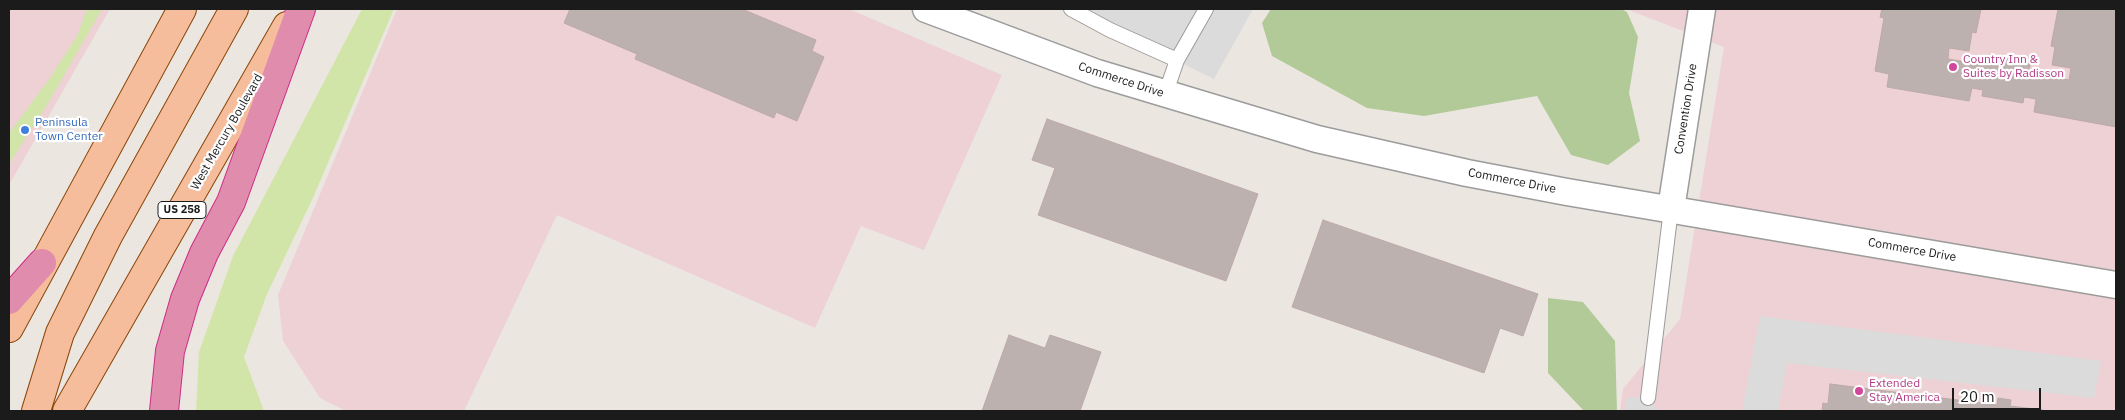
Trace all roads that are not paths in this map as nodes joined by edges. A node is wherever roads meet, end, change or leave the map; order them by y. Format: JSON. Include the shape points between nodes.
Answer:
{"nodes":[{"id":1,"x":182,"y":9,"type":"edge"},
{"id":2,"x":234,"y":9,"type":"edge"},
{"id":3,"x":297,"y":9,"type":"edge"},
{"id":4,"x":301,"y":9,"type":"edge"},
{"id":5,"x":926,"y":9,"type":"edge"},
{"id":6,"x":1071,"y":9,"type":"edge"},
{"id":7,"x":1206,"y":9,"type":"edge"},
{"id":8,"x":1702,"y":9,"type":"edge"},
{"id":9,"x":1177,"y":60,"type":"junction"},
{"id":10,"x":1164,"y":95,"type":"junction"},
{"id":11,"x":1671,"y":209,"type":"junction"},
{"id":12,"x":42,"y":263,"type":"junction"},
{"id":13,"x":2116,"y":285,"type":"edge"},
{"id":14,"x":9,"y":300,"type":"edge"},
{"id":15,"x":9,"y":328,"type":"edge"},
{"id":16,"x":1648,"y":398,"type":"dead end"},
{"id":17,"x":36,"y":411,"type":"edge"},
{"id":18,"x":68,"y":411,"type":"edge"},
{"id":19,"x":164,"y":411,"type":"edge"}],
"edges":[{"from":1,"to":12,"type":"main road"},
{"from":2,"to":17,"type":"main road","via":[[108,236],[60,333]]},
{"from":3,"to":18,"type":"main road","name":"West Mercury Boulevard","number":"US 258"},
{"from":4,"to":19,"type":"highway","via":[[231,202],[204,253],[185,299],[170,351]]},
{"from":5,"to":10,"type":"street","name":"Commerce Drive"},
{"from":6,"to":9,"type":"lane"},
{"from":7,"to":9,"type":"lane"},
{"from":8,"to":11,"type":"street","name":"Convention Drive"},
{"from":9,"to":10,"type":"lane"},
{"from":10,"to":11,"type":"street","name":"Commerce Drive","via":[[1355,148],[1467,173]]},
{"from":11,"to":13,"type":"street","name":"Commerce Drive"},
{"from":11,"to":16,"type":"lane"},
{"from":12,"to":14,"type":"highway"},
{"from":12,"to":15,"type":"main road"}]}
